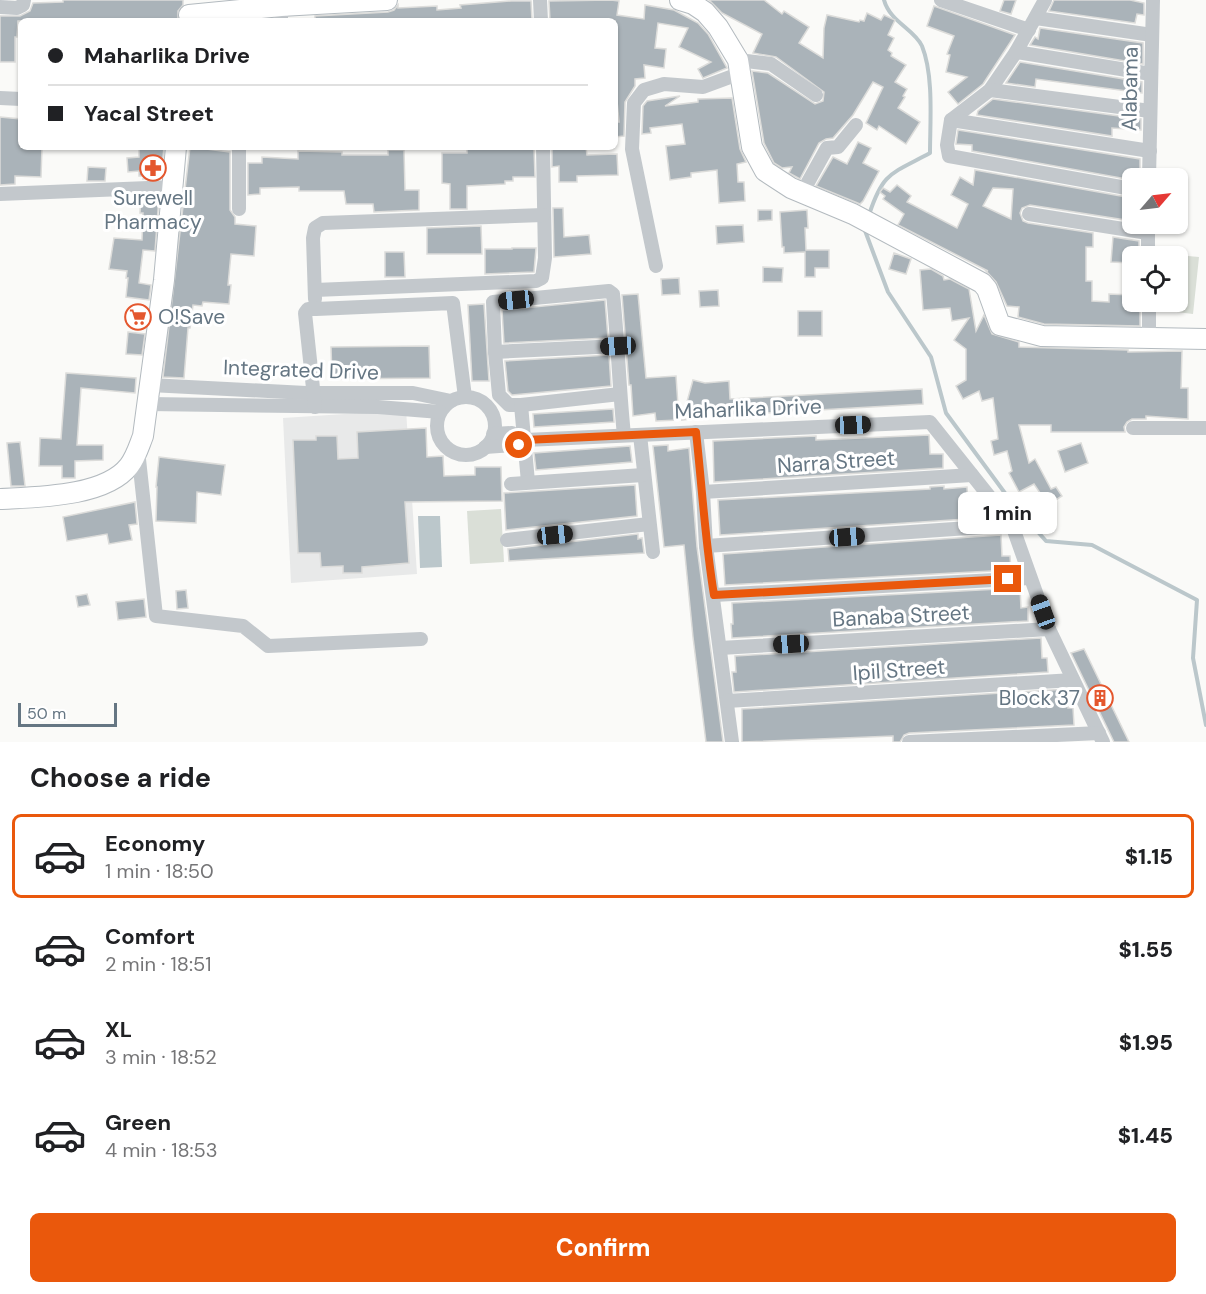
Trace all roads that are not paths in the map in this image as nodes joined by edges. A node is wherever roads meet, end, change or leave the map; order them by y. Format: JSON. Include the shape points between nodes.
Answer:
{"nodes":[{"id":1,"x":24,"y":0,"type":"edge"},
{"id":2,"x":387,"y":0,"type":"edge"},
{"id":3,"x":540,"y":0,"type":"edge"},
{"id":4,"x":680,"y":0,"type":"edge"},
{"id":5,"x":940,"y":0,"type":"edge"},
{"id":6,"x":1045,"y":0,"type":"edge"},
{"id":7,"x":1153,"y":0,"type":"edge"},
{"id":8,"x":0,"y":7,"type":"edge"},
{"id":9,"x":188,"y":12,"type":"edge"},
{"id":10,"x":281,"y":13,"type":"edge"},
{"id":11,"x":541,"y":18,"type":"edge"},
{"id":12,"x":1033,"y":24,"type":"junction"},
{"id":13,"x":1152,"y":35,"type":"junction"},
{"id":14,"x":1016,"y":52,"type":"junction"},
{"id":15,"x":740,"y":67,"type":"junction"},
{"id":16,"x":1150,"y":74,"type":"junction"},
{"id":17,"x":990,"y":90,"type":"junction"},
{"id":18,"x":816,"y":96,"type":"dead end"},
{"id":19,"x":0,"y":98,"type":"edge"},
{"id":20,"x":18,"y":99,"type":"edge"},
{"id":21,"x":1150,"y":111,"type":"junction"},
{"id":22,"x":951,"y":120,"type":"junction"},
{"id":23,"x":856,"y":125,"type":"dead end"},
{"id":24,"x":177,"y":150,"type":"edge"},
{"id":25,"x":239,"y":150,"type":"edge"},
{"id":26,"x":543,"y":150,"type":"edge"},
{"id":27,"x":1150,"y":151,"type":"junction"},
{"id":28,"x":1149,"y":168,"type":"edge"},
{"id":29,"x":173,"y":187,"type":"junction"},
{"id":30,"x":1122,"y":187,"type":"edge"},
{"id":31,"x":802,"y":193,"type":"junction"},
{"id":32,"x":0,"y":194,"type":"edge"},
{"id":33,"x":239,"y":209,"type":"dead end"},
{"id":34,"x":1029,"y":214,"type":"dead end"},
{"id":35,"x":543,"y":215,"type":"junction"},
{"id":36,"x":1122,"y":225,"type":"edge"},
{"id":37,"x":656,"y":266,"type":"dead end"},
{"id":38,"x":315,"y":290,"type":"junction"},
{"id":39,"x":316,"y":309,"type":"junction"},
{"id":40,"x":1149,"y":312,"type":"edge"},
{"id":41,"x":1149,"y":337,"type":"junction"},
{"id":42,"x":1206,"y":339,"type":"edge"},
{"id":43,"x":618,"y":346,"type":"junction"},
{"id":44,"x":495,"y":352,"type":"junction"},
{"id":45,"x":313,"y":393,"type":"junction"},
{"id":46,"x":352,"y":393,"type":"junction"},
{"id":47,"x":149,"y":394,"type":"junction"},
{"id":48,"x":620,"y":394,"type":"junction"},
{"id":49,"x":465,"y":397,"type":"junction"},
{"id":50,"x":451,"y":401,"type":"junction"},
{"id":51,"x":521,"y":405,"type":"junction"},
{"id":52,"x":315,"y":407,"type":"junction"},
{"id":53,"x":352,"y":408,"type":"junction"},
{"id":54,"x":441,"y":412,"type":"junction"},
{"id":55,"x":1133,"y":428,"type":"dead end"},
{"id":56,"x":1206,"y":428,"type":"edge"},
{"id":57,"x":696,"y":432,"type":"junction"},
{"id":58,"x":493,"y":434,"type":"junction"},
{"id":59,"x":624,"y":435,"type":"junction"},
{"id":60,"x":639,"y":435,"type":"junction"},
{"id":61,"x":519,"y":439,"type":"junction"},
{"id":62,"x":485,"y":447,"type":"junction"},
{"id":63,"x":138,"y":450,"type":"junction"},
{"id":64,"x":643,"y":475,"type":"junction"},
{"id":65,"x":972,"y":475,"type":"junction"},
{"id":66,"x":528,"y":482,"type":"junction"},
{"id":67,"x":511,"y":484,"type":"dead end"},
{"id":68,"x":703,"y":492,"type":"junction"},
{"id":69,"x":0,"y":499,"type":"edge"},
{"id":70,"x":649,"y":524,"type":"junction"},
{"id":71,"x":1012,"y":525,"type":"junction"},
{"id":72,"x":507,"y":540,"type":"dead end"},
{"id":73,"x":706,"y":546,"type":"junction"},
{"id":74,"x":653,"y":552,"type":"dead end"},
{"id":75,"x":1030,"y":578,"type":"junction"},
{"id":76,"x":714,"y":595,"type":"junction"},
{"id":77,"x":1049,"y":629,"type":"junction"},
{"id":78,"x":421,"y":639,"type":"dead end"},
{"id":79,"x":720,"y":648,"type":"junction"},
{"id":80,"x":1073,"y":680,"type":"junction"},
{"id":81,"x":727,"y":701,"type":"junction"},
{"id":82,"x":1101,"y":738,"type":"edge"},
{"id":83,"x":732,"y":742,"type":"edge"},
{"id":84,"x":909,"y":742,"type":"edge"}],
"edges":[{"from":1,"to":8,"type":"street","via":[[17,8]]},
{"from":2,"to":10,"type":"street"},
{"from":3,"to":11,"type":"street"},
{"from":4,"to":15,"type":"street","via":[[705,12]]},
{"from":5,"to":12,"type":"street"},
{"from":6,"to":12,"type":"street"},
{"from":7,"to":13,"type":"street","name":"Alabama"},
{"from":9,"to":10,"type":"street"},
{"from":12,"to":13,"type":"street"},
{"from":12,"to":14,"type":"street"},
{"from":13,"to":16,"type":"street","name":"Alabama"},
{"from":14,"to":16,"type":"street"},
{"from":14,"to":17,"type":"street"},
{"from":15,"to":18,"type":"street","via":[[771,64]]},
{"from":15,"to":31,"type":"street","via":[[748,129],[758,160],[775,179]]},
{"from":15,"to":37,"type":"street","via":[[703,87],[664,84],[644,90],[634,103],[632,149]]},
{"from":16,"to":21,"type":"street","name":"Alabama"},
{"from":17,"to":21,"type":"street"},
{"from":17,"to":22,"type":"street"},
{"from":19,"to":20,"type":"street"},
{"from":21,"to":27,"type":"street","name":"Alabama"},
{"from":22,"to":27,"type":"street"},
{"from":22,"to":30,"type":"street","via":[[949,156]]},
{"from":23,"to":31,"type":"street","via":[[838,147],[827,148]]},
{"from":24,"to":29,"type":"street"},
{"from":25,"to":33,"type":"street"},
{"from":26,"to":35,"type":"street"},
{"from":27,"to":28,"type":"street","name":"Alabama"},
{"from":29,"to":32,"type":"street"},
{"from":29,"to":47,"type":"street"},
{"from":31,"to":41,"type":"street","via":[[853,214],[982,283],[1000,325],[1042,336]]},
{"from":34,"to":36,"type":"street"},
{"from":35,"to":38,"type":"street","via":[[323,223],[314,233]]},
{"from":35,"to":38,"type":"street","via":[[544,271],[536,282]]},
{"from":38,"to":39,"type":"street"},
{"from":39,"to":45,"type":"street","via":[[305,313]]},
{"from":39,"to":49,"type":"street","via":[[453,303]]},
{"from":40,"to":41,"type":"street"},
{"from":41,"to":42,"type":"street"},
{"from":43,"to":44,"type":"street"},
{"from":43,"to":44,"type":"street","via":[[613,294],[609,291],[493,302]]},
{"from":43,"to":48,"type":"street"},
{"from":44,"to":51,"type":"street","via":[[499,395],[509,405]]},
{"from":45,"to":46,"type":"street","name":"Integrated Drive"},
{"from":45,"to":47,"type":"street","name":"Integrated Drive"},
{"from":45,"to":52,"type":"street"},
{"from":46,"to":50,"type":"street","name":"Integrated Drive","via":[[413,393]]},
{"from":46,"to":53,"type":"street"},
{"from":47,"to":52,"type":"street","name":"Integrated Drive"},
{"from":47,"to":63,"type":"street"},
{"from":48,"to":51,"type":"street"},
{"from":48,"to":59,"type":"street"},
{"from":49,"to":50,"type":"street"},
{"from":49,"to":58,"type":"street","via":[[488,408]]},
{"from":50,"to":54,"type":"street"},
{"from":51,"to":61,"type":"street"},
{"from":52,"to":53,"type":"street","name":"Integrated Drive"},
{"from":53,"to":54,"type":"street","name":"Integrated Drive"},
{"from":54,"to":62,"type":"street","via":[[437,429],[452,451],[469,454]]},
{"from":55,"to":56,"type":"street"},
{"from":57,"to":60,"type":"street","name":"Maharlika Drive"},
{"from":57,"to":65,"type":"street","name":"Maharlika Drive","via":[[930,422]]},
{"from":57,"to":68,"type":"street"},
{"from":58,"to":61,"type":"street"},
{"from":58,"to":62,"type":"street"},
{"from":59,"to":60,"type":"street","name":"Maharlika Drive"},
{"from":59,"to":61,"type":"street","name":"Maharlika Drive"},
{"from":60,"to":64,"type":"street"},
{"from":61,"to":62,"type":"street"},
{"from":61,"to":66,"type":"street"},
{"from":63,"to":69,"type":"street","via":[[117,476],[88,489]]},
{"from":63,"to":78,"type":"street","via":[[156,616],[243,626],[268,646]]},
{"from":64,"to":66,"type":"street"},
{"from":64,"to":70,"type":"street"},
{"from":65,"to":68,"type":"street","name":"Narra Street"},
{"from":65,"to":71,"type":"street","name":"Maharlika Drive"},
{"from":66,"to":67,"type":"street"},
{"from":68,"to":73,"type":"street"},
{"from":70,"to":72,"type":"street"},
{"from":70,"to":74,"type":"street"},
{"from":71,"to":73,"type":"street"},
{"from":71,"to":75,"type":"street","name":"Maharlika Drive"},
{"from":73,"to":76,"type":"street"},
{"from":75,"to":76,"type":"street"},
{"from":75,"to":77,"type":"street","name":"Maharlika Drive"},
{"from":76,"to":79,"type":"street"},
{"from":77,"to":79,"type":"street","name":"Banaba Street"},
{"from":77,"to":80,"type":"street","name":"Maharlika Drive"},
{"from":79,"to":81,"type":"street"},
{"from":80,"to":81,"type":"street","name":"Ipil Street"},
{"from":80,"to":82,"type":"street","name":"Maharlika Drive"},
{"from":81,"to":83,"type":"street"},
{"from":82,"to":84,"type":"street"}]}
